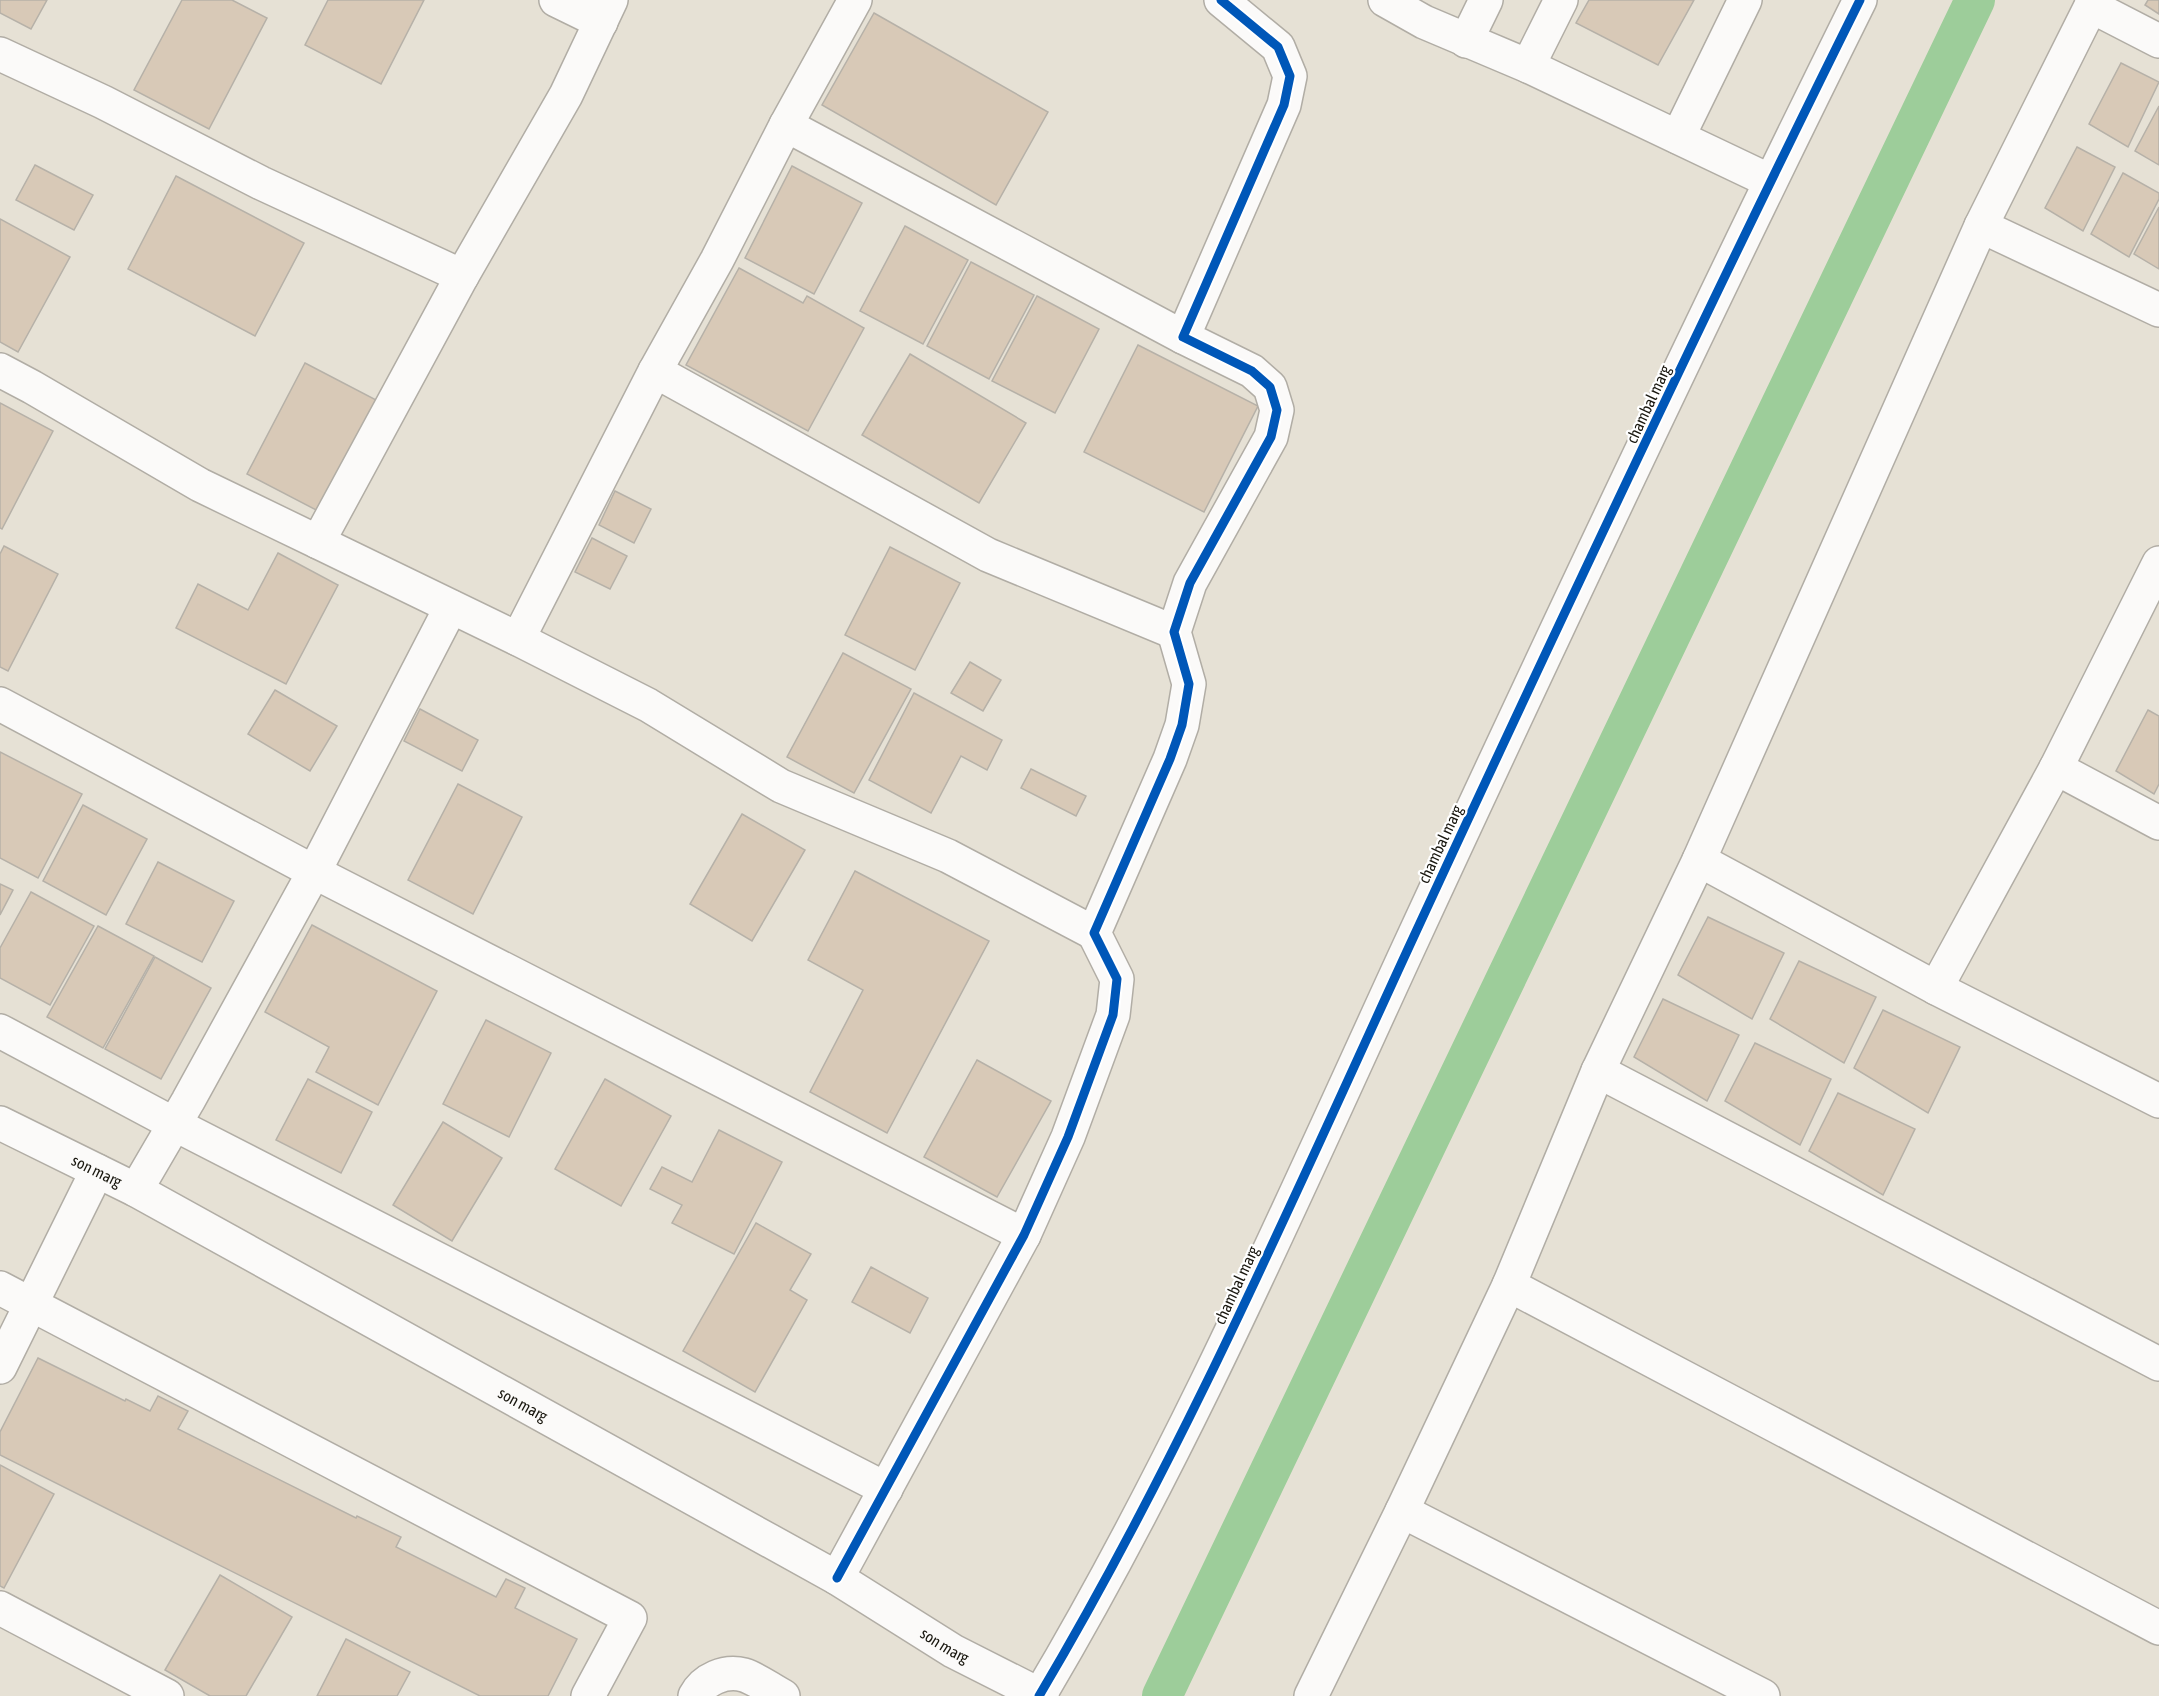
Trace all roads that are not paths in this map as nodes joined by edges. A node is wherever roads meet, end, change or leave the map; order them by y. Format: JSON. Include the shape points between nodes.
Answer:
{"nodes":[{"id":1,"x":556,"y":0,"type":"edge"},
{"id":2,"x":855,"y":0,"type":"edge"},
{"id":3,"x":1221,"y":0,"type":"edge"},
{"id":4,"x":1385,"y":0,"type":"edge"},
{"id":5,"x":1486,"y":0,"type":"edge"},
{"id":6,"x":1562,"y":0,"type":"edge"},
{"id":7,"x":1745,"y":0,"type":"edge"},
{"id":8,"x":1860,"y":0,"type":"edge"},
{"id":9,"x":2092,"y":3,"type":"edge"},
{"id":10,"x":606,"y":11,"type":"edge"},
{"id":11,"x":1466,"y":40,"type":"junction"},
{"id":12,"x":2159,"y":41,"type":"edge"},
{"id":13,"x":0,"y":54,"type":"edge"},
{"id":14,"x":1528,"y":66,"type":"junction"},
{"id":15,"x":786,"y":125,"type":"junction"},
{"id":16,"x":1678,"y":137,"type":"junction"},
{"id":17,"x":1770,"y":181,"type":"junction"},
{"id":18,"x":1981,"y":226,"type":"junction"},
{"id":19,"x":462,"y":276,"type":"junction"},
{"id":20,"x":2159,"y":310,"type":"edge"},
{"id":21,"x":1183,"y":337,"type":"junction"},
{"id":22,"x":0,"y":370,"type":"edge"},
{"id":23,"x":655,"y":371,"type":"junction"},
{"id":24,"x":318,"y":542,"type":"junction"},
{"id":25,"x":2158,"y":567,"type":"edge"},
{"id":26,"x":451,"y":607,"type":"junction"},
{"id":27,"x":1174,"y":632,"type":"junction"},
{"id":28,"x":518,"y":639,"type":"junction"},
{"id":29,"x":0,"y":704,"type":"edge"},
{"id":30,"x":2056,"y":768,"type":"junction"},
{"id":31,"x":2159,"y":823,"type":"edge"},
{"id":32,"x":1699,"y":860,"type":"junction"},
{"id":33,"x":314,"y":872,"type":"junction"},
{"id":34,"x":1094,"y":933,"type":"junction"},
{"id":35,"x":1936,"y":988,"type":"junction"},
{"id":36,"x":0,"y":1031,"type":"edge"},
{"id":37,"x":1598,"y":1071,"type":"junction"},
{"id":38,"x":2159,"y":1101,"type":"edge"},
{"id":39,"x":0,"y":1122,"type":"edge"},
{"id":40,"x":174,"y":1124,"type":"junction"},
{"id":41,"x":97,"y":1171,"type":"junction"},
{"id":42,"x":136,"y":1190,"type":"junction"},
{"id":43,"x":1024,"y":1235,"type":"junction"},
{"id":44,"x":1509,"y":1285,"type":"junction"},
{"id":45,"x":0,"y":1288,"type":"edge"},
{"id":46,"x":32,"y":1305,"type":"junction"},
{"id":47,"x":2159,"y":1364,"type":"edge"},
{"id":48,"x":0,"y":1367,"type":"edge"},
{"id":49,"x":886,"y":1489,"type":"junction"},
{"id":50,"x":1402,"y":1511,"type":"junction"},
{"id":51,"x":837,"y":1578,"type":"junction"},
{"id":52,"x":0,"y":1608,"type":"edge"},
{"id":53,"x":2159,"y":1628,"type":"edge"},
{"id":54,"x":167,"y":1696,"type":"edge"},
{"id":55,"x":588,"y":1696,"type":"edge"},
{"id":56,"x":695,"y":1696,"type":"edge"},
{"id":57,"x":783,"y":1696,"type":"edge"},
{"id":58,"x":1040,"y":1696,"type":"edge"},
{"id":59,"x":1311,"y":1696,"type":"edge"},
{"id":60,"x":1763,"y":1696,"type":"edge"}],
"edges":[{"from":1,"to":10,"type":"street"},
{"from":2,"to":15,"type":"street"},
{"from":3,"to":21,"type":"street","via":[[1278,47],[1290,76],[1284,105]]},
{"from":4,"to":11,"type":"street"},
{"from":5,"to":11,"type":"street"},
{"from":6,"to":14,"type":"street"},
{"from":7,"to":16,"type":"street"},
{"from":8,"to":17,"type":"street","name":"chambal marg"},
{"from":9,"to":12,"type":"street"},
{"from":9,"to":18,"type":"street"},
{"from":10,"to":19,"type":"street","via":[[566,95]]},
{"from":11,"to":14,"type":"street"},
{"from":13,"to":19,"type":"street","via":[[104,102],[261,183]]},
{"from":14,"to":16,"type":"street"},
{"from":15,"to":21,"type":"street"},
{"from":15,"to":23,"type":"street"},
{"from":16,"to":17,"type":"street"},
{"from":17,"to":58,"type":"street","name":"chambal marg","via":[[1243,1307],[1122,1551]]},
{"from":18,"to":20,"type":"street"},
{"from":18,"to":32,"type":"street"},
{"from":19,"to":24,"type":"street"},
{"from":21,"to":27,"type":"street","via":[[1252,371],[1270,387],[1277,410],[1270,437],[1190,583]]},
{"from":22,"to":24,"type":"street","via":[[200,485]]},
{"from":23,"to":27,"type":"street","via":[[988,555]]},
{"from":23,"to":28,"type":"street"},
{"from":24,"to":26,"type":"street"},
{"from":25,"to":30,"type":"street"},
{"from":26,"to":28,"type":"street"},
{"from":26,"to":33,"type":"street"},
{"from":27,"to":34,"type":"street","via":[[1189,684],[1182,725]]},
{"from":28,"to":34,"type":"street","via":[[648,705],[781,786],[948,856]]},
{"from":29,"to":33,"type":"street"},
{"from":30,"to":31,"type":"street"},
{"from":30,"to":35,"type":"street"},
{"from":32,"to":35,"type":"street"},
{"from":32,"to":37,"type":"street"},
{"from":33,"to":40,"type":"street"},
{"from":33,"to":43,"type":"street"},
{"from":34,"to":43,"type":"street","via":[[1118,979],[1113,1015],[1068,1137]]},
{"from":35,"to":38,"type":"street"},
{"from":36,"to":40,"type":"street"},
{"from":37,"to":44,"type":"street"},
{"from":37,"to":47,"type":"street"},
{"from":39,"to":41,"type":"street","name":"son marg"},
{"from":40,"to":42,"type":"street"},
{"from":40,"to":49,"type":"street"},
{"from":41,"to":42,"type":"street","name":"son marg"},
{"from":41,"to":46,"type":"street"},
{"from":42,"to":51,"type":"street","name":"son marg"},
{"from":43,"to":49,"type":"street"},
{"from":44,"to":50,"type":"street"},
{"from":44,"to":53,"type":"street"},
{"from":45,"to":46,"type":"street"},
{"from":46,"to":48,"type":"street"},
{"from":46,"to":55,"type":"street","via":[[630,1618]]},
{"from":49,"to":51,"type":"street"},
{"from":50,"to":59,"type":"street"},
{"from":50,"to":60,"type":"street"},
{"from":51,"to":58,"type":"street","name":"son marg","via":[[953,1650]]},
{"from":52,"to":54,"type":"street"},
{"from":56,"to":57,"type":"street","via":[[700,1686],[722,1674],[744,1675]]}]}
